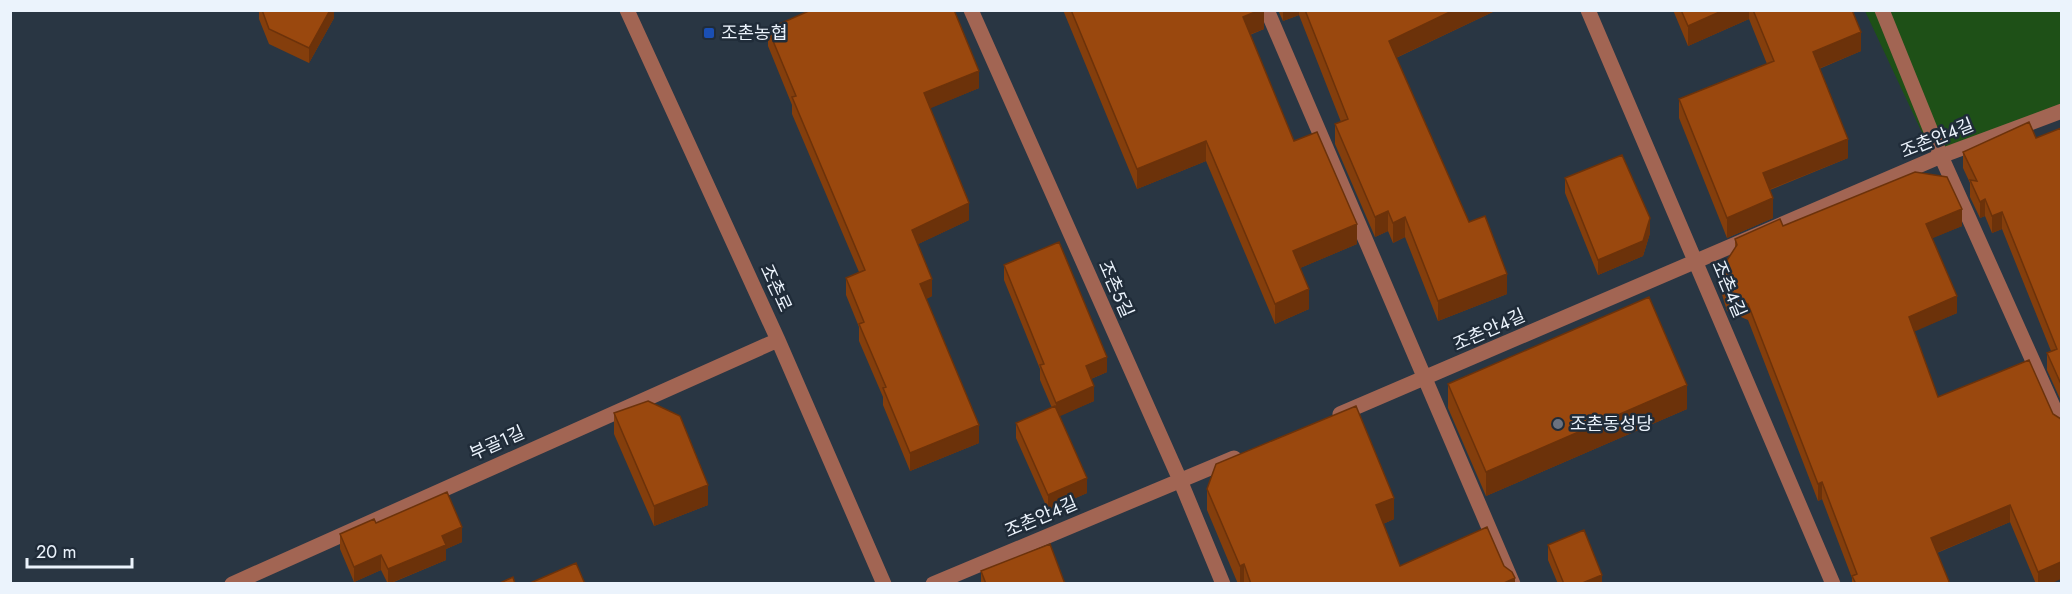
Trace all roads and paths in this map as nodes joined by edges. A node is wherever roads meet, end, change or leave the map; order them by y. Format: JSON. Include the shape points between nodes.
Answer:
{"nodes":[{"id":1,"x":627,"y":10,"type":"edge"},
{"id":2,"x":971,"y":10,"type":"edge"},
{"id":3,"x":1267,"y":10,"type":"edge"},
{"id":4,"x":1588,"y":10,"type":"edge"},
{"id":5,"x":1882,"y":10,"type":"edge"},
{"id":6,"x":2061,"y":111,"type":"edge"},
{"id":7,"x":1941,"y":156,"type":"junction"},
{"id":8,"x":1696,"y":261,"type":"junction"},
{"id":9,"x":778,"y":340,"type":"junction"},
{"id":10,"x":1426,"y":378,"type":"junction"},
{"id":11,"x":1330,"y":418,"type":"edge"},
{"id":12,"x":2061,"y":426,"type":"edge"},
{"id":13,"x":1244,"y":454,"type":"edge"},
{"id":14,"x":1180,"y":480,"type":"junction"},
{"id":15,"x":232,"y":584,"type":"edge"},
{"id":16,"x":884,"y":584,"type":"edge"},
{"id":17,"x":933,"y":584,"type":"edge"},
{"id":18,"x":1223,"y":584,"type":"edge"},
{"id":19,"x":1513,"y":584,"type":"edge"},
{"id":20,"x":1833,"y":584,"type":"edge"}],
"edges":[{"from":1,"to":9,"type":"street","name":"조촌로"},
{"from":2,"to":14,"type":"street","name":"조촌5길"},
{"from":3,"to":10,"type":"street"},
{"from":4,"to":8,"type":"street","name":"조촌4길"},
{"from":5,"to":7,"type":"street"},
{"from":6,"to":7,"type":"street","name":"조촌안4길"},
{"from":7,"to":8,"type":"street","name":"조촌안4길"},
{"from":7,"to":12,"type":"street"},
{"from":8,"to":10,"type":"street","name":"조촌안4길"},
{"from":8,"to":20,"type":"street","name":"조촌4길"},
{"from":9,"to":15,"type":"street","name":"부골1길"},
{"from":9,"to":16,"type":"street","name":"조촌로"},
{"from":10,"to":11,"type":"street","name":"조촌안4길"},
{"from":10,"to":19,"type":"street"},
{"from":13,"to":14,"type":"street","name":"조촌안4길"},
{"from":14,"to":17,"type":"street","name":"조촌안4길"},
{"from":14,"to":18,"type":"street","name":"조촌5길"}]}
